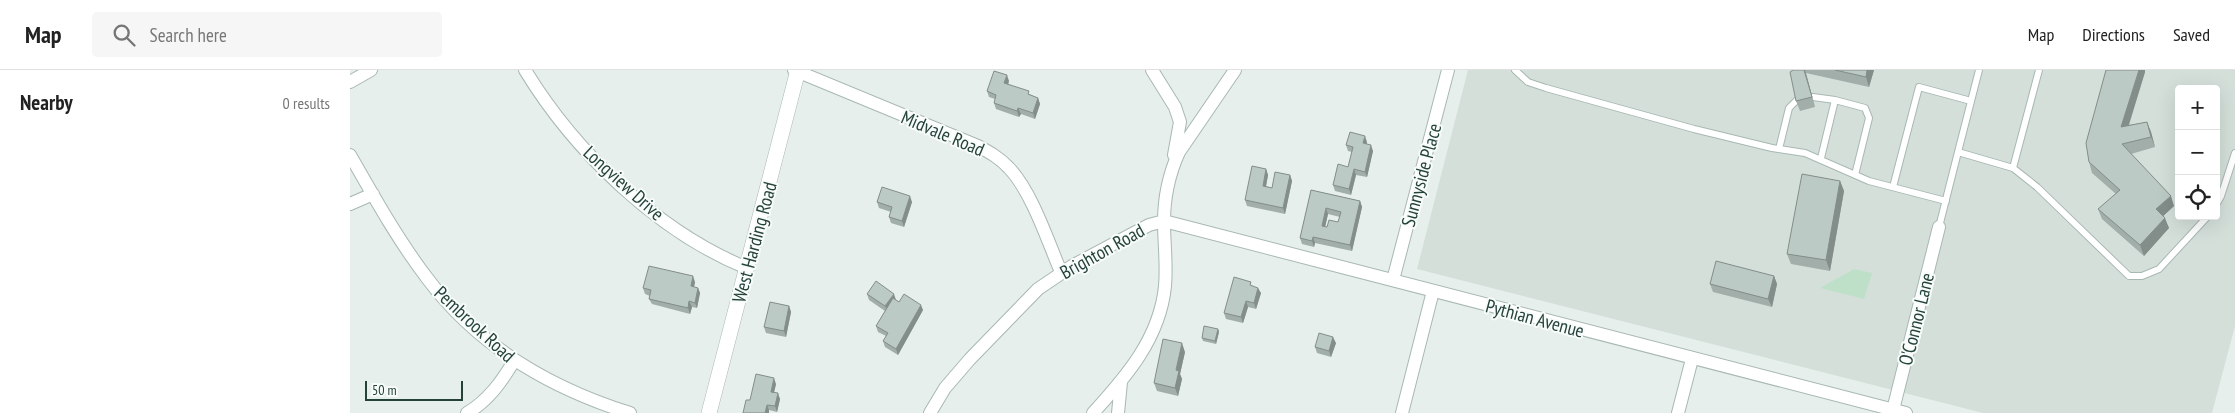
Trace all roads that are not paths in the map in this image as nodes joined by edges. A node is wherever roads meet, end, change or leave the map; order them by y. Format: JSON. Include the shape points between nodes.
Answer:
{"nodes":[{"id":1,"x":371,"y":70,"type":"edge"},
{"id":2,"x":526,"y":70,"type":"edge"},
{"id":3,"x":1152,"y":70,"type":"edge"},
{"id":4,"x":1235,"y":70,"type":"edge"},
{"id":5,"x":1448,"y":70,"type":"edge"},
{"id":6,"x":1515,"y":70,"type":"edge"},
{"id":7,"x":1979,"y":70,"type":"edge"},
{"id":8,"x":2039,"y":70,"type":"edge"},
{"id":9,"x":797,"y":71,"type":"edge"},
{"id":10,"x":350,"y":82,"type":"edge"},
{"id":11,"x":1813,"y":96,"type":"edge"},
{"id":12,"x":1798,"y":100,"type":"edge"},
{"id":13,"x":1835,"y":100,"type":"junction"},
{"id":14,"x":1971,"y":101,"type":"junction"},
{"id":15,"x":1779,"y":149,"type":"junction"},
{"id":16,"x":1958,"y":152,"type":"junction"},
{"id":17,"x":2235,"y":154,"type":"edge"},
{"id":18,"x":350,"y":155,"type":"edge"},
{"id":19,"x":1821,"y":158,"type":"junction"},
{"id":20,"x":1172,"y":167,"type":"junction"},
{"id":21,"x":2013,"y":168,"type":"junction"},
{"id":22,"x":1854,"y":175,"type":"junction"},
{"id":23,"x":1892,"y":187,"type":"junction"},
{"id":24,"x":373,"y":194,"type":"junction"},
{"id":25,"x":2220,"y":198,"type":"edge"},
{"id":26,"x":1946,"y":201,"type":"junction"},
{"id":27,"x":350,"y":204,"type":"edge"},
{"id":28,"x":2204,"y":220,"type":"edge"},
{"id":29,"x":1164,"y":221,"type":"junction"},
{"id":30,"x":1939,"y":227,"type":"joint"},
{"id":31,"x":747,"y":268,"type":"junction"},
{"id":32,"x":1061,"y":272,"type":"junction"},
{"id":33,"x":1393,"y":280,"type":"junction"},
{"id":34,"x":1433,"y":291,"type":"junction"},
{"id":35,"x":1692,"y":359,"type":"junction"},
{"id":36,"x":514,"y":361,"type":"junction"},
{"id":37,"x":1121,"y":382,"type":"junction"},
{"id":38,"x":1899,"y":411,"type":"edge"},
{"id":39,"x":467,"y":413,"type":"edge"},
{"id":40,"x":630,"y":413,"type":"edge"},
{"id":41,"x":709,"y":413,"type":"edge"},
{"id":42,"x":930,"y":413,"type":"edge"},
{"id":43,"x":1093,"y":413,"type":"edge"},
{"id":44,"x":1118,"y":413,"type":"edge"},
{"id":45,"x":1402,"y":413,"type":"edge"},
{"id":46,"x":1678,"y":413,"type":"edge"}],
"edges":[{"from":1,"to":10,"type":"street"},
{"from":2,"to":31,"type":"street","name":"Longview Drive","via":[[555,113],[608,173],[636,198],[703,247]]},
{"from":3,"to":20,"type":"street","via":[[1180,122]]},
{"from":4,"to":20,"type":"street","name":"Brighton Road"},
{"from":5,"to":33,"type":"street","name":"Sunnyside Place"},
{"from":6,"to":15,"type":"lane","via":[[1528,82],[1546,88]]},
{"from":7,"to":14,"type":"lane"},
{"from":8,"to":21,"type":"lane"},
{"from":9,"to":31,"type":"street","name":"West Harding Road"},
{"from":9,"to":32,"type":"street","name":"Midvale Road","via":[[995,156],[1020,181]]},
{"from":11,"to":13,"type":"lane"},
{"from":12,"to":15,"type":"lane","via":[[1789,108]]},
{"from":13,"to":19,"type":"lane"},
{"from":13,"to":22,"type":"lane","via":[[1865,108],[1869,118]]},
{"from":14,"to":16,"type":"lane"},
{"from":14,"to":23,"type":"lane","via":[[1919,87]]},
{"from":15,"to":19,"type":"lane"},
{"from":16,"to":21,"type":"lane"},
{"from":16,"to":26,"type":"lane"},
{"from":17,"to":25,"type":"lane"},
{"from":18,"to":24,"type":"street","name":"Pembrook Road"},
{"from":19,"to":22,"type":"lane"},
{"from":20,"to":29,"type":"street","name":"Brighton Road"},
{"from":21,"to":28,"type":"lane","via":[[2129,276],[2142,276],[2159,269]]},
{"from":22,"to":23,"type":"lane"},
{"from":23,"to":26,"type":"lane"},
{"from":24,"to":27,"type":"street"},
{"from":24,"to":36,"type":"street","name":"Pembrook Road","via":[[428,280],[456,311]]},
{"from":26,"to":30,"type":"lane"},
{"from":29,"to":32,"type":"street","name":"Brighton Road","via":[[1149,225]]},
{"from":29,"to":33,"type":"street","name":"Pythian Avenue"},
{"from":29,"to":37,"type":"street","via":[[1166,262],[1162,305],[1143,350]]},
{"from":30,"to":38,"type":"street","name":"O'Connor Lane"},
{"from":31,"to":41,"type":"street","name":"West Harding Road"},
{"from":32,"to":42,"type":"street","name":"Brighton Road","via":[[1038,289],[976,352],[945,388]]},
{"from":33,"to":34,"type":"street","name":"Pythian Avenue"},
{"from":34,"to":35,"type":"street","name":"Pythian Avenue"},
{"from":34,"to":45,"type":"street"},
{"from":35,"to":38,"type":"street","name":"Pythian Avenue"},
{"from":35,"to":46,"type":"street"},
{"from":36,"to":39,"type":"street","via":[[486,399]]},
{"from":36,"to":40,"type":"street","name":"Pembrook Road","via":[[560,387]]},
{"from":37,"to":43,"type":"street"},
{"from":37,"to":44,"type":"street"}]}
